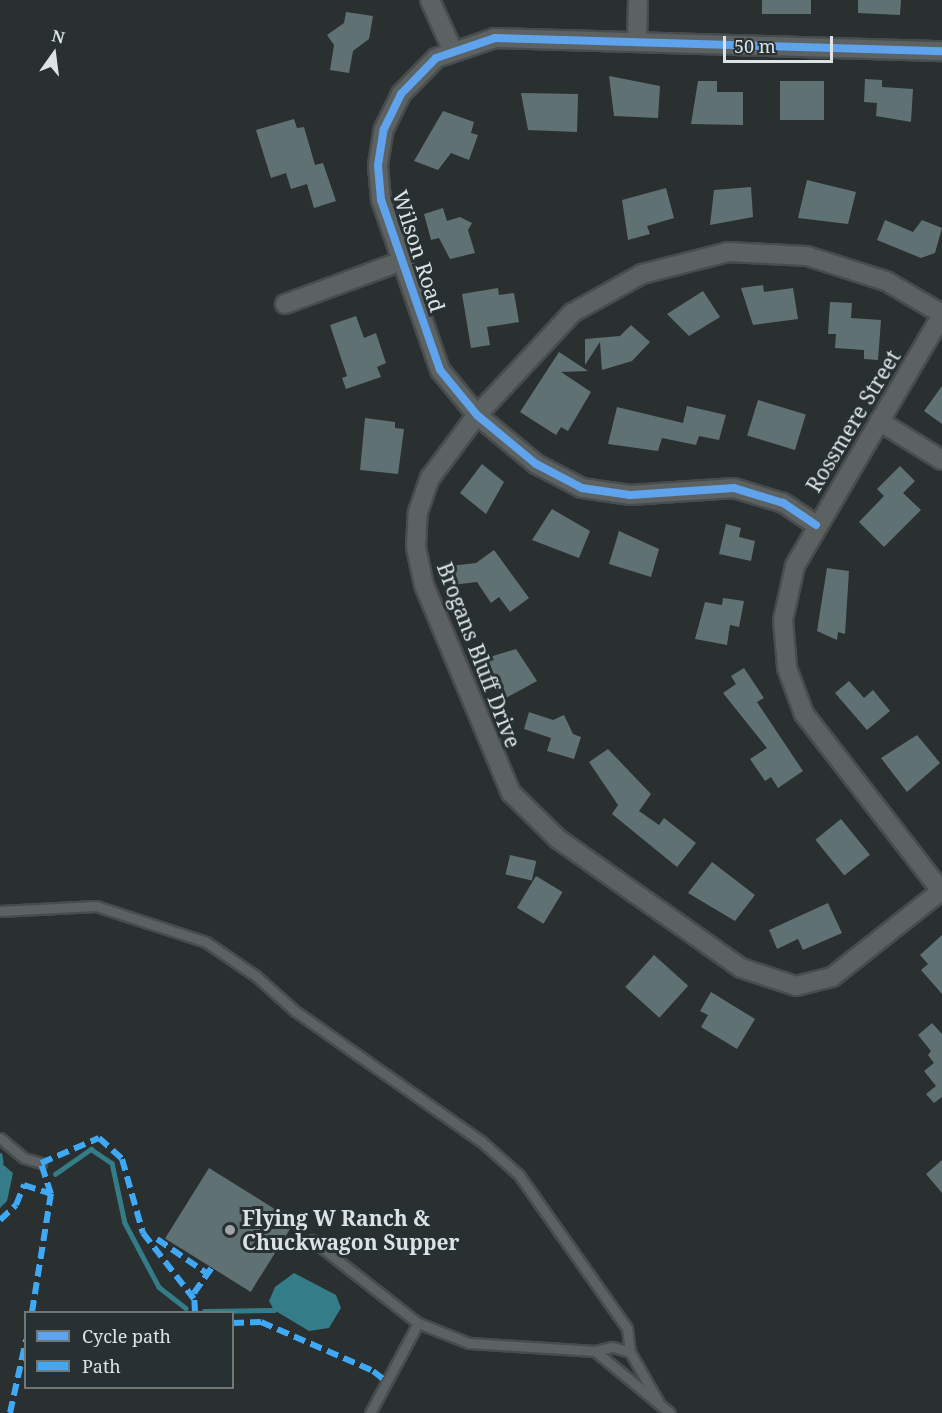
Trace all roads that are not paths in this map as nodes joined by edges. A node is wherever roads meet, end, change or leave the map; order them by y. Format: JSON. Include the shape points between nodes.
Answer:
{"nodes":[{"id":1,"x":430,"y":0,"type":"edge"},
{"id":2,"x":638,"y":0,"type":"edge"},
{"id":3,"x":637,"y":41,"type":"junction"},
{"id":4,"x":452,"y":49,"type":"junction"},
{"id":5,"x":942,"y":51,"type":"edge"},
{"id":6,"x":402,"y":261,"type":"junction"},
{"id":7,"x":285,"y":304,"type":"dead end"},
{"id":8,"x":942,"y":314,"type":"edge"},
{"id":9,"x":477,"y":415,"type":"junction"},
{"id":10,"x":879,"y":421,"type":"junction"},
{"id":11,"x":942,"y":460,"type":"edge"},
{"id":12,"x":816,"y":525,"type":"junction"},
{"id":13,"x":941,"y":891,"type":"edge"},
{"id":14,"x":0,"y":911,"type":"edge"},
{"id":15,"x":0,"y":1138,"type":"edge"},
{"id":16,"x":41,"y":1163,"type":"dead end"},
{"id":17,"x":312,"y":1240,"type":"dead end"},
{"id":18,"x":418,"y":1323,"type":"junction"},
{"id":19,"x":595,"y":1351,"type":"junction"},
{"id":20,"x":630,"y":1352,"type":"junction"},
{"id":21,"x":659,"y":1403,"type":"junction"},
{"id":22,"x":370,"y":1413,"type":"edge"},
{"id":23,"x":670,"y":1413,"type":"edge"}],
"edges":[{"from":1,"to":4,"type":"street"},
{"from":2,"to":3,"type":"street"},
{"from":3,"to":4,"type":"street","name":"Wilson Road","via":[[495,38]]},
{"from":3,"to":5,"type":"street","name":"Wilson Road"},
{"from":4,"to":6,"type":"street","name":"Wilson Road","via":[[411,80],[384,129],[378,182]]},
{"from":6,"to":7,"type":"street"},
{"from":6,"to":9,"type":"street","name":"Wilson Road","via":[[440,370]]},
{"from":8,"to":9,"type":"street","name":"Brogans Bluff Drive","via":[[886,281],[836,262],[754,252],[701,256],[642,273],[572,313]]},
{"from":8,"to":10,"type":"street","name":"Rossmere Street"},
{"from":9,"to":12,"type":"street","name":"Wilson Road","via":[[536,464],[582,488],[630,495],[734,488],[783,503]]},
{"from":9,"to":13,"type":"street","name":"Brogans Bluff Drive","via":[[430,478],[418,512],[416,546],[424,585],[501,774],[524,809],[741,968],[778,985],[796,986],[832,977]]},
{"from":10,"to":11,"type":"street"},
{"from":10,"to":12,"type":"street","name":"Rossmere Street"},
{"from":12,"to":13,"type":"street","name":"Rossmere Street","via":[[784,602],[784,643],[794,690],[822,740]]},
{"from":14,"to":20,"type":"lane","via":[[96,906],[206,942],[256,976],[295,1011],[481,1141],[519,1175],[627,1328]]},
{"from":15,"to":16,"type":"lane","via":[[24,1158]]},
{"from":17,"to":18,"type":"lane"},
{"from":18,"to":19,"type":"lane","via":[[486,1348]]},
{"from":18,"to":22,"type":"lane"},
{"from":19,"to":20,"type":"lane","via":[[612,1347]]},
{"from":19,"to":21,"type":"lane"},
{"from":20,"to":21,"type":"lane"},
{"from":21,"to":23,"type":"lane"}]}
